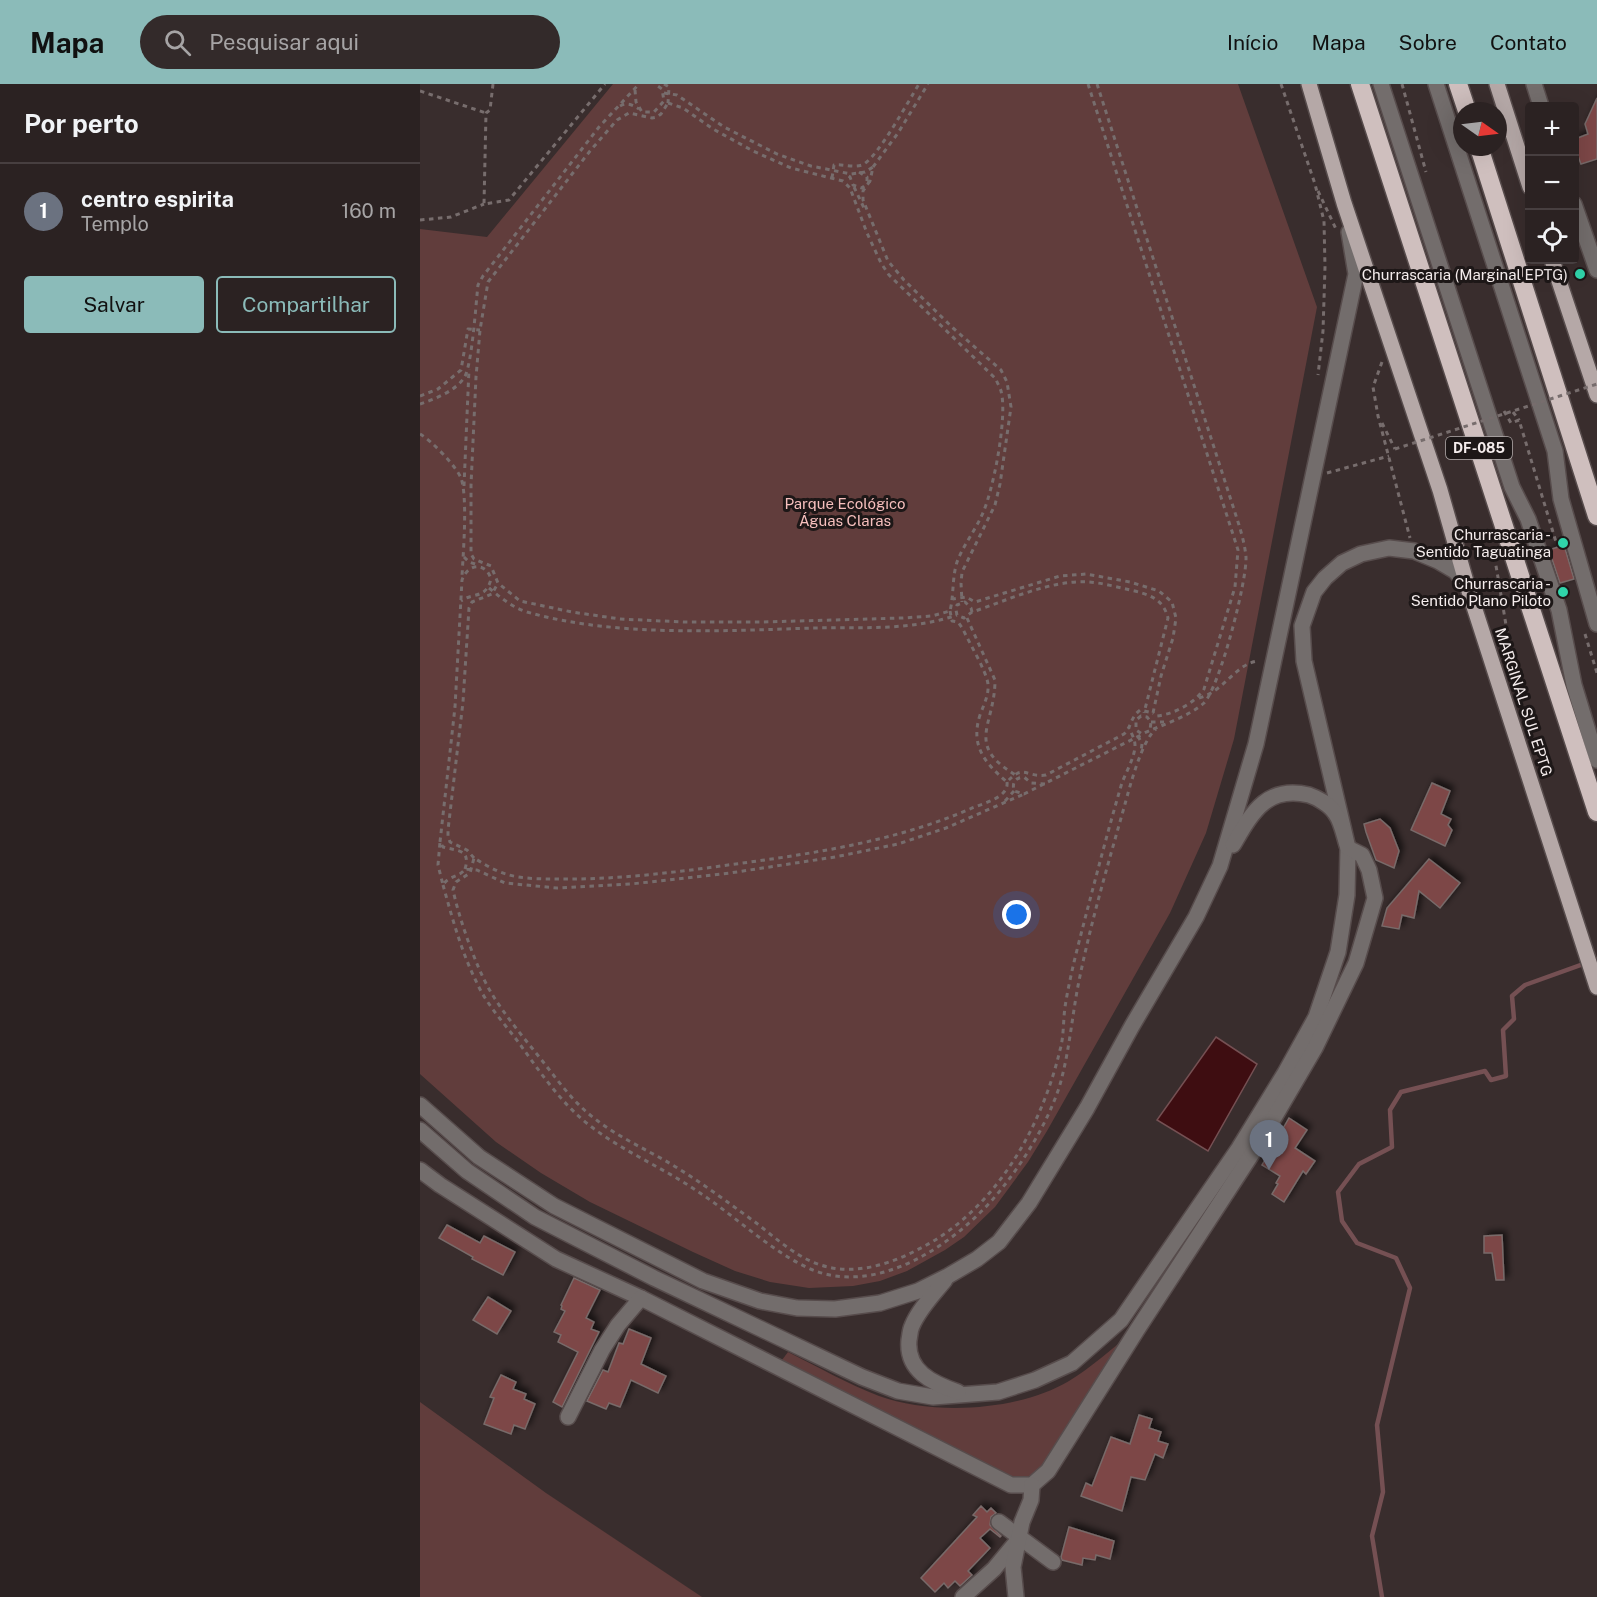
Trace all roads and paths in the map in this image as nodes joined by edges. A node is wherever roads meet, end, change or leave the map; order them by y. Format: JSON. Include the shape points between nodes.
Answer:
{"nodes":[{"id":1,"x":493,"y":84,"type":"edge"},
{"id":2,"x":605,"y":84,"type":"edge"},
{"id":3,"x":639,"y":84,"type":"edge"},
{"id":4,"x":657,"y":84,"type":"edge"},
{"id":5,"x":664,"y":84,"type":"edge"},
{"id":6,"x":919,"y":84,"type":"edge"},
{"id":7,"x":928,"y":84,"type":"edge"},
{"id":8,"x":1088,"y":84,"type":"edge"},
{"id":9,"x":1097,"y":84,"type":"edge"},
{"id":10,"x":1281,"y":84,"type":"edge"},
{"id":11,"x":1309,"y":84,"type":"edge"},
{"id":12,"x":1360,"y":84,"type":"edge"},
{"id":13,"x":1381,"y":84,"type":"edge"},
{"id":14,"x":1402,"y":84,"type":"edge"},
{"id":15,"x":1436,"y":84,"type":"edge"},
{"id":16,"x":1458,"y":84,"type":"edge"},
{"id":17,"x":1497,"y":84,"type":"edge"},
{"id":18,"x":1534,"y":84,"type":"edge"},
{"id":19,"x":634,"y":90,"type":"junction"},
{"id":20,"x":420,"y":91,"type":"edge"},
{"id":21,"x":666,"y":94,"type":"junction"},
{"id":22,"x":1464,"y":102,"type":"edge"},
{"id":23,"x":1540,"y":102,"type":"edge"},
{"id":24,"x":668,"y":103,"type":"junction"},
{"id":25,"x":616,"y":109,"type":"junction"},
{"id":26,"x":642,"y":112,"type":"junction"},
{"id":27,"x":486,"y":113,"type":"junction"},
{"id":28,"x":1482,"y":156,"type":"edge"},
{"id":29,"x":873,"y":167,"type":"junction"},
{"id":30,"x":833,"y":170,"type":"junction"},
{"id":31,"x":1525,"y":171,"type":"edge"},
{"id":32,"x":859,"y":172,"type":"junction"},
{"id":33,"x":845,"y":173,"type":"junction"},
{"id":34,"x":1428,"y":176,"type":"dead end"},
{"id":35,"x":832,"y":178,"type":"junction"},
{"id":36,"x":870,"y":181,"type":"junction"},
{"id":37,"x":853,"y":185,"type":"junction"},
{"id":38,"x":865,"y":186,"type":"junction"},
{"id":39,"x":1344,"y":203,"type":"junction"},
{"id":40,"x":484,"y":204,"type":"junction"},
{"id":41,"x":1577,"y":210,"type":"edge"},
{"id":42,"x":420,"y":220,"type":"edge"},
{"id":43,"x":872,"y":224,"type":"junction"},
{"id":44,"x":1553,"y":264,"type":"edge"},
{"id":45,"x":1597,"y":270,"type":"edge"},
{"id":46,"x":473,"y":329,"type":"junction"},
{"id":47,"x":480,"y":330,"type":"junction"},
{"id":48,"x":470,"y":365,"type":"junction"},
{"id":49,"x":1318,"y":376,"type":"dead end"},
{"id":50,"x":1597,"y":384,"type":"edge"},
{"id":51,"x":1597,"y":395,"type":"edge"},
{"id":52,"x":420,"y":396,"type":"edge"},
{"id":53,"x":420,"y":404,"type":"edge"},
{"id":54,"x":1499,"y":404,"type":"dead end"},
{"id":55,"x":1513,"y":412,"type":"junction"},
{"id":56,"x":1519,"y":420,"type":"junction"},
{"id":57,"x":420,"y":434,"type":"edge"},
{"id":58,"x":1389,"y":456,"type":"junction"},
{"id":59,"x":1313,"y":477,"type":"junction"},
{"id":60,"x":464,"y":491,"type":"junction"},
{"id":61,"x":1595,"y":508,"type":"edge"},
{"id":62,"x":1491,"y":538,"type":"dead end"},
{"id":63,"x":1558,"y":545,"type":"dead end"},
{"id":64,"x":463,"y":551,"type":"junction"},
{"id":65,"x":1414,"y":551,"type":"junction"},
{"id":66,"x":480,"y":566,"type":"junction"},
{"id":67,"x":462,"y":580,"type":"junction"},
{"id":68,"x":498,"y":583,"type":"junction"},
{"id":69,"x":1467,"y":585,"type":"junction"},
{"id":70,"x":489,"y":588,"type":"junction"},
{"id":71,"x":493,"y":591,"type":"junction"},
{"id":72,"x":952,"y":599,"type":"junction"},
{"id":73,"x":962,"y":600,"type":"junction"},
{"id":74,"x":461,"y":601,"type":"junction"},
{"id":75,"x":950,"y":611,"type":"junction"},
{"id":76,"x":972,"y":612,"type":"junction"},
{"id":77,"x":957,"y":615,"type":"junction"},
{"id":78,"x":951,"y":617,"type":"junction"},
{"id":79,"x":967,"y":617,"type":"junction"},
{"id":80,"x":1590,"y":624,"type":"edge"},
{"id":81,"x":1259,"y":656,"type":"dead end"},
{"id":82,"x":1597,"y":673,"type":"edge"},
{"id":83,"x":1516,"y":686,"type":"dead end"},
{"id":84,"x":1209,"y":695,"type":"junction"},
{"id":85,"x":1197,"y":698,"type":"junction"},
{"id":86,"x":1153,"y":713,"type":"junction"},
{"id":87,"x":1144,"y":714,"type":"junction"},
{"id":88,"x":1170,"y":721,"type":"junction"},
{"id":89,"x":1151,"y":722,"type":"junction"},
{"id":90,"x":1129,"y":728,"type":"junction"},
{"id":91,"x":1156,"y":729,"type":"junction"},
{"id":92,"x":1150,"y":730,"type":"junction"},
{"id":93,"x":1140,"y":735,"type":"junction"},
{"id":94,"x":1134,"y":738,"type":"junction"},
{"id":95,"x":1597,"y":760,"type":"edge"},
{"id":96,"x":1138,"y":762,"type":"junction"},
{"id":97,"x":1014,"y":774,"type":"junction"},
{"id":98,"x":1019,"y":777,"type":"junction"},
{"id":99,"x":1007,"y":782,"type":"junction"},
{"id":100,"x":1045,"y":784,"type":"junction"},
{"id":101,"x":1014,"y":791,"type":"junction"},
{"id":102,"x":1024,"y":794,"type":"junction"},
{"id":103,"x":998,"y":805,"type":"junction"},
{"id":104,"x":1597,"y":812,"type":"edge"},
{"id":105,"x":440,"y":842,"type":"junction"},
{"id":106,"x":1348,"y":848,"type":"junction"},
{"id":107,"x":474,"y":858,"type":"junction"},
{"id":108,"x":1220,"y":866,"type":"junction"},
{"id":109,"x":465,"y":870,"type":"junction"},
{"id":110,"x":471,"y":870,"type":"junction"},
{"id":111,"x":443,"y":885,"type":"junction"},
{"id":112,"x":1597,"y":987,"type":"edge"},
{"id":113,"x":420,"y":1105,"type":"edge"},
{"id":114,"x":420,"y":1130,"type":"edge"},
{"id":115,"x":420,"y":1170,"type":"edge"},
{"id":116,"x":948,"y":1276,"type":"junction"},
{"id":117,"x":641,"y":1298,"type":"junction"},
{"id":118,"x":966,"y":1395,"type":"junction"},
{"id":119,"x":568,"y":1417,"type":"dead end"},
{"id":120,"x":1032,"y":1485,"type":"junction"},
{"id":121,"x":999,"y":1522,"type":"dead end"},
{"id":122,"x":1020,"y":1537,"type":"junction"},
{"id":123,"x":1053,"y":1562,"type":"dead end"},
{"id":124,"x":963,"y":1597,"type":"edge"},
{"id":125,"x":1016,"y":1597,"type":"edge"}],
"edges":[{"from":1,"to":27,"type":"path","via":[[490,110]]},
{"from":2,"to":40,"type":"path","via":[[509,200]]},
{"from":3,"to":19,"type":"path"},
{"from":4,"to":21,"type":"path"},
{"from":5,"to":21,"type":"path","via":[[669,87]]},
{"from":6,"to":30,"type":"path","via":[[868,160],[861,165],[834,165]]},
{"from":7,"to":29,"type":"path"},
{"from":8,"to":85,"type":"path","via":[[1238,550],[1233,597],[1204,689]]},
{"from":9,"to":84,"type":"path","via":[[1244,540],[1243,588]]},
{"from":10,"to":49,"type":"path","via":[[1316,184],[1324,221],[1324,310]]},
{"from":11,"to":39,"type":"main road","name":"MARGINAL SUL EPTG"},
{"from":12,"to":104,"type":"highway","number":"DF-085"},
{"from":13,"to":95,"type":"street","via":[[1512,487],[1528,519],[1559,610],[1574,685]]},
{"from":14,"to":34,"type":"path"},
{"from":15,"to":80,"type":"street","via":[[1555,451],[1561,499]]},
{"from":16,"to":22,"type":"highway"},
{"from":17,"to":31,"type":"main road"},
{"from":18,"to":23,"type":"street"},
{"from":19,"to":25,"type":"path"},
{"from":19,"to":26,"type":"path"},
{"from":20,"to":27,"type":"path"},
{"from":21,"to":24,"type":"path"},
{"from":21,"to":26,"type":"path","via":[[658,110]]},
{"from":21,"to":30,"type":"path","via":[[682,97],[724,127],[777,154]]},
{"from":24,"to":35,"type":"path","via":[[683,108],[753,151],[791,168]]},
{"from":24,"to":47,"type":"path","via":[[657,117],[629,113],[617,120],[590,151],[488,282]]},
{"from":25,"to":26,"type":"path","via":[[630,104]]},
{"from":25,"to":46,"type":"path","via":[[483,276],[478,285]]},
{"from":27,"to":40,"type":"path"},
{"from":28,"to":61,"type":"highway"},
{"from":29,"to":32,"type":"path"},
{"from":29,"to":36,"type":"path"},
{"from":30,"to":33,"type":"path"},
{"from":30,"to":35,"type":"path"},
{"from":32,"to":33,"type":"path"},
{"from":32,"to":38,"type":"path","via":[[867,177]]},
{"from":33,"to":37,"type":"path"},
{"from":35,"to":72,"type":"path","via":[[850,188],[889,275],[978,360],[996,379],[1001,392],[1003,416],[987,502],[957,561]]},
{"from":36,"to":38,"type":"path"},
{"from":36,"to":43,"type":"path","via":[[862,195]]},
{"from":37,"to":38,"type":"path"},
{"from":37,"to":43,"type":"path"},
{"from":39,"to":59,"type":"street","via":[[1356,274]]},
{"from":39,"to":69,"type":"main road","name":"MARGINAL SUL EPTG","via":[[1440,490]]},
{"from":40,"to":42,"type":"path","via":[[451,217]]},
{"from":41,"to":45,"type":"street"},
{"from":43,"to":73,"type":"path","via":[[888,261],[904,280],[1001,370],[1007,382],[1011,407],[1000,484],[995,505],[963,572]]},
{"from":44,"to":51,"type":"main road"},
{"from":46,"to":47,"type":"path"},
{"from":46,"to":48,"type":"path"},
{"from":46,"to":52,"type":"path","via":[[468,329],[461,370]]},
{"from":47,"to":68,"type":"path","via":[[471,554],[491,566]]},
{"from":48,"to":53,"type":"path","via":[[455,386]]},
{"from":48,"to":60,"type":"path"},
{"from":50,"to":55,"type":"path","bridge":true},
{"from":54,"to":56,"type":"path","via":[[1511,423]]},
{"from":55,"to":56,"type":"path","bridge":true},
{"from":55,"to":58,"type":"path","bridge":true,"via":[[1395,449],[1378,416]]},
{"from":56,"to":63,"type":"path"},
{"from":57,"to":60,"type":"path","via":[[460,476]]},
{"from":58,"to":59,"type":"path"},
{"from":58,"to":65,"type":"path"},
{"from":59,"to":108,"type":"street","via":[[1257,744]]},
{"from":60,"to":64,"type":"path"},
{"from":62,"to":83,"type":"path"},
{"from":64,"to":66,"type":"path","via":[[465,559]]},
{"from":64,"to":67,"type":"path"},
{"from":65,"to":69,"type":"street","via":[[1455,571]]},
{"from":65,"to":106,"type":"street","via":[[1389,548],[1342,563],[1314,592],[1302,626],[1304,661]]},
{"from":66,"to":67,"type":"path","via":[[467,571]]},
{"from":66,"to":70,"type":"path","via":[[489,573]]},
{"from":67,"to":74,"type":"path"},
{"from":68,"to":71,"type":"path"},
{"from":68,"to":75,"type":"path","via":[[520,601],[620,619],[761,622],[903,618]]},
{"from":69,"to":112,"type":"main road","name":"MARGINAL SUL EPTG"},
{"from":70,"to":71,"type":"path"},
{"from":70,"to":74,"type":"path"},
{"from":71,"to":78,"type":"path","via":[[511,605],[533,613],[639,628],[738,631],[905,627]]},
{"from":71,"to":107,"type":"path","via":[[472,602],[469,608],[464,702],[448,836],[450,842],[468,849]]},
{"from":72,"to":73,"type":"path"},
{"from":72,"to":75,"type":"path"},
{"from":73,"to":76,"type":"path"},
{"from":73,"to":77,"type":"path","via":[[957,605]]},
{"from":73,"to":86,"type":"path","via":[[966,597],[975,602],[1060,576],[1086,574],[1159,591],[1172,602],[1176,618]]},
{"from":74,"to":105,"type":"path","via":[[455,706]]},
{"from":75,"to":78,"type":"path"},
{"from":76,"to":79,"type":"path"},
{"from":76,"to":87,"type":"path","via":[[1047,587],[1075,582],[1152,596],[1166,608],[1168,618]]},
{"from":77,"to":78,"type":"path"},
{"from":77,"to":79,"type":"path"},
{"from":78,"to":99,"type":"path","via":[[963,629],[988,681],[977,729],[980,750],[991,768]]},
{"from":79,"to":97,"type":"path","via":[[995,680],[986,745],[997,762]]},
{"from":80,"to":82,"type":"path"},
{"from":81,"to":84,"type":"path","via":[[1258,661],[1245,664]]},
{"from":84,"to":85,"type":"path"},
{"from":84,"to":88,"type":"path","via":[[1202,705]]},
{"from":85,"to":86,"type":"path","via":[[1165,715]]},
{"from":86,"to":87,"type":"path"},
{"from":87,"to":89,"type":"path"},
{"from":87,"to":90,"type":"path","via":[[1140,710],[1133,716]]},
{"from":87,"to":93,"type":"path","via":[[1136,720]]},
{"from":88,"to":89,"type":"path"},
{"from":88,"to":91,"type":"path"},
{"from":89,"to":92,"type":"path"},
{"from":90,"to":94,"type":"path"},
{"from":90,"to":97,"type":"path","via":[[1118,738],[1046,775],[1032,776],[1021,771]]},
{"from":91,"to":92,"type":"path"},
{"from":91,"to":96,"type":"path","via":[[1150,733]]},
{"from":92,"to":93,"type":"path"},
{"from":93,"to":94,"type":"path"},
{"from":93,"to":96,"type":"path"},
{"from":94,"to":100,"type":"path"},
{"from":94,"to":110,"type":"path","via":[[1135,749],[1112,816],[1069,986],[1061,1048],[1036,1121],[991,1191],[964,1219],[910,1254],[862,1269],[826,1267],[807,1260],[699,1182],[616,1134],[584,1110],[495,999],[482,975],[453,890],[456,882]]},
{"from":96,"to":111,"type":"path","via":[[1087,946],[1070,1046],[1044,1122],[1004,1186],[980,1215],[946,1242],[909,1263],[864,1276],[831,1276],[786,1256],[699,1192],[579,1116],[534,1064],[477,983]]},
{"from":97,"to":98,"type":"path"},
{"from":97,"to":99,"type":"path"},
{"from":98,"to":100,"type":"path"},
{"from":98,"to":101,"type":"path","via":[[1014,781]]},
{"from":99,"to":107,"type":"path","via":[[1005,793],[942,821],[875,841],[753,862],[632,876],[554,879],[507,875]]},
{"from":100,"to":102,"type":"path"},
{"from":101,"to":102,"type":"path"},
{"from":101,"to":103,"type":"path"},
{"from":102,"to":103,"type":"path"},
{"from":103,"to":110,"type":"path","via":[[946,828],[879,849],[681,879],[557,888],[505,883]]},
{"from":105,"to":109,"type":"path","via":[[443,847],[463,853]]},
{"from":105,"to":111,"type":"path","via":[[438,865]]},
{"from":106,"to":108,"type":"street","via":[[1335,812],[1317,797],[1294,792],[1272,796],[1252,811]]},
{"from":106,"to":118,"type":"street","via":[[1347,895],[1338,952],[1316,1017],[1239,1148],[1121,1320],[1072,1363],[998,1392]]},
{"from":106,"to":120,"type":"street","via":[[1362,855],[1375,898],[1356,963],[1316,1048],[1048,1471]]},
{"from":107,"to":110,"type":"path"},
{"from":108,"to":116,"type":"street","via":[[1196,917],[1029,1203],[999,1242]]},
{"from":109,"to":110,"type":"path"},
{"from":109,"to":111,"type":"path"},
{"from":113,"to":116,"type":"street","via":[[479,1157],[554,1206],[731,1292],[797,1308],[836,1309],[880,1303]]},
{"from":114,"to":118,"type":"street","via":[[497,1193],[634,1268],[898,1391],[933,1397]]},
{"from":115,"to":117,"type":"street","via":[[556,1259]]},
{"from":116,"to":118,"type":"street","via":[[910,1328],[908,1350],[917,1370],[940,1386]]},
{"from":117,"to":119,"type":"street","via":[[602,1350]]},
{"from":117,"to":120,"type":"street","via":[[1011,1485]]},
{"from":120,"to":122,"type":"street"},
{"from":121,"to":122,"type":"street"},
{"from":122,"to":123,"type":"street"},
{"from":122,"to":124,"type":"street","via":[[994,1569]]},
{"from":122,"to":125,"type":"street","via":[[1013,1567]]}]}
